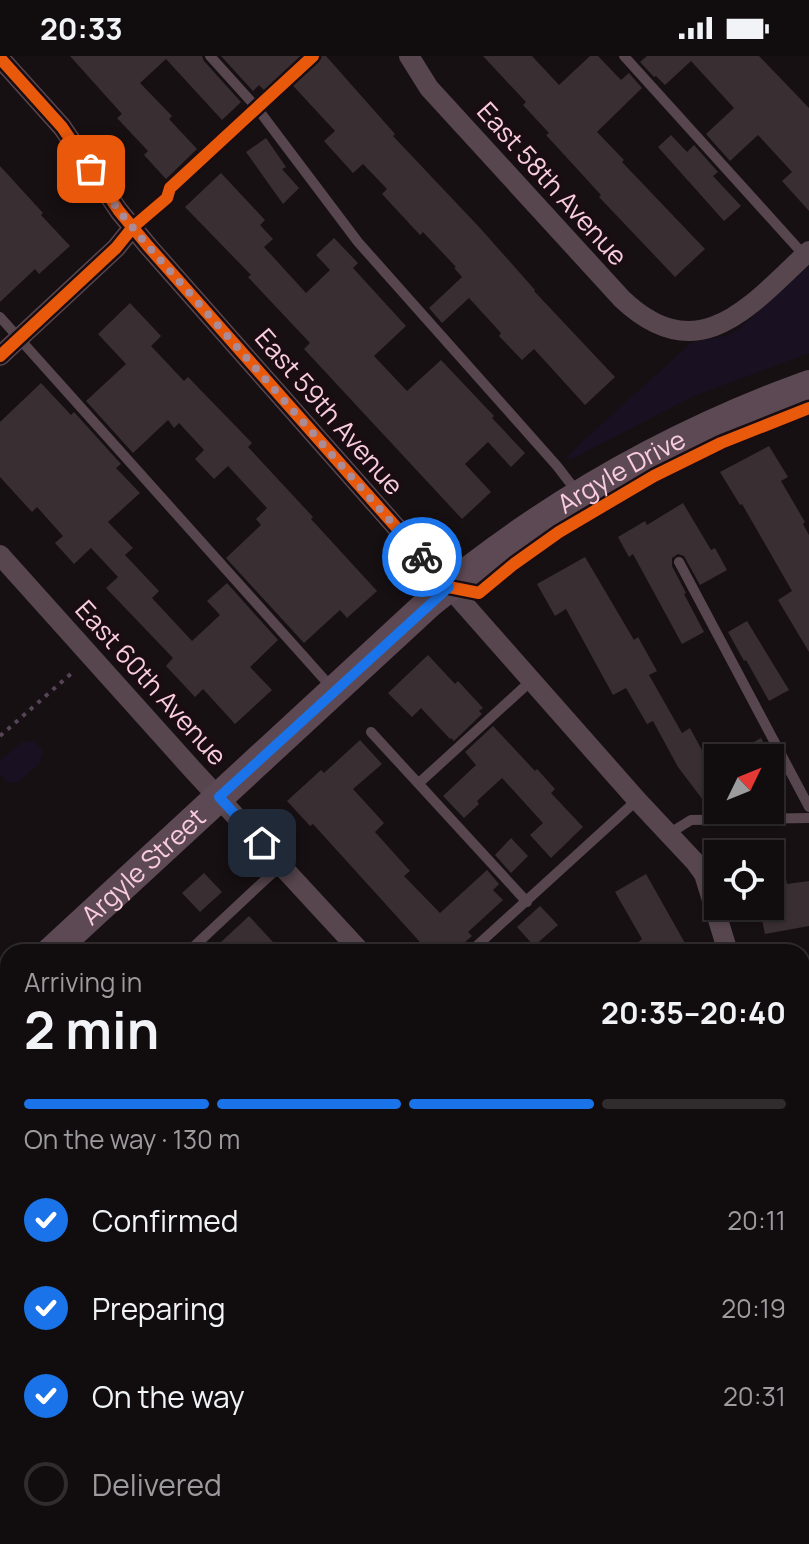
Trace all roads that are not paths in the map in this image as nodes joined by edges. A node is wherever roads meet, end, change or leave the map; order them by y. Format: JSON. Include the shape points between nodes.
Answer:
{"nodes":[{"id":1,"x":210,"y":56,"type":"edge"},
{"id":2,"x":409,"y":56,"type":"edge"},
{"id":3,"x":624,"y":56,"type":"edge"},
{"id":4,"x":0,"y":58,"type":"edge"},
{"id":5,"x":133,"y":227,"type":"junction"},
{"id":6,"x":807,"y":253,"type":"edge"},
{"id":7,"x":0,"y":317,"type":"edge"},
{"id":8,"x":20,"y":338,"type":"junction"},
{"id":9,"x":0,"y":356,"type":"edge"},
{"id":10,"x":809,"y":385,"type":"edge"},
{"id":11,"x":578,"y":494,"type":"junction"},
{"id":12,"x":0,"y":555,"type":"edge"},
{"id":13,"x":679,"y":562,"type":"dead end"},
{"id":14,"x":449,"y":587,"type":"junction"},
{"id":15,"x":532,"y":680,"type":"junction"},
{"id":16,"x":335,"y":692,"type":"junction"},
{"id":17,"x":371,"y":732,"type":"dead end"},
{"id":18,"x":419,"y":783,"type":"junction"},
{"id":19,"x":219,"y":797,"type":"junction"},
{"id":20,"x":637,"y":800,"type":"junction"},
{"id":21,"x":809,"y":807,"type":"edge"},
{"id":22,"x":809,"y":818,"type":"edge"},
{"id":23,"x":670,"y":833,"type":"junction"},
{"id":24,"x":281,"y":865,"type":"junction"},
{"id":25,"x":527,"y":902,"type":"junction"},
{"id":26,"x":60,"y":944,"type":"edge"},
{"id":27,"x":197,"y":944,"type":"edge"},
{"id":28,"x":354,"y":944,"type":"edge"},
{"id":29,"x":479,"y":944,"type":"edge"},
{"id":30,"x":726,"y":944,"type":"edge"}],
"edges":[{"from":1,"to":11,"type":"lane","via":[[257,108],[358,242]]},
{"from":2,"to":6,"type":"street","name":"East 58th Avenue","via":[[429,88],[622,299],[655,324],[695,332],[714,327],[744,310]]},
{"from":3,"to":6,"type":"lane"},
{"from":4,"to":5,"type":"street","name":"East 59th Avenue","via":[[62,127]]},
{"from":5,"to":8,"type":"street"},
{"from":5,"to":14,"type":"street","name":"East 59th Avenue"},
{"from":7,"to":8,"type":"lane"},
{"from":8,"to":9,"type":"street"},
{"from":8,"to":16,"type":"lane"},
{"from":10,"to":11,"type":"street","name":"Argyle Drive","via":[[709,425]]},
{"from":11,"to":14,"type":"street","name":"Argyle Drive"},
{"from":12,"to":19,"type":"street","name":"East 60th Avenue"},
{"from":13,"to":21,"type":"lane"},
{"from":14,"to":15,"type":"street","name":"East 59th Avenue"},
{"from":14,"to":16,"type":"street","name":"Argyle Street"},
{"from":15,"to":18,"type":"lane"},
{"from":15,"to":20,"type":"street","name":"East 59th Avenue"},
{"from":16,"to":19,"type":"street","name":"Argyle Street"},
{"from":17,"to":18,"type":"lane"},
{"from":18,"to":25,"type":"lane"},
{"from":19,"to":24,"type":"street","name":"East 60th Avenue"},
{"from":19,"to":26,"type":"street","name":"Argyle Street"},
{"from":20,"to":23,"type":"street","name":"East 59th Avenue"},
{"from":20,"to":25,"type":"lane"},
{"from":22,"to":23,"type":"lane","via":[[691,820]]},
{"from":23,"to":30,"type":"street","name":"East 59th Avenue","via":[[704,874]]},
{"from":24,"to":27,"type":"lane"},
{"from":24,"to":28,"type":"street","name":"East 60th Avenue"},
{"from":25,"to":29,"type":"lane"}]}
